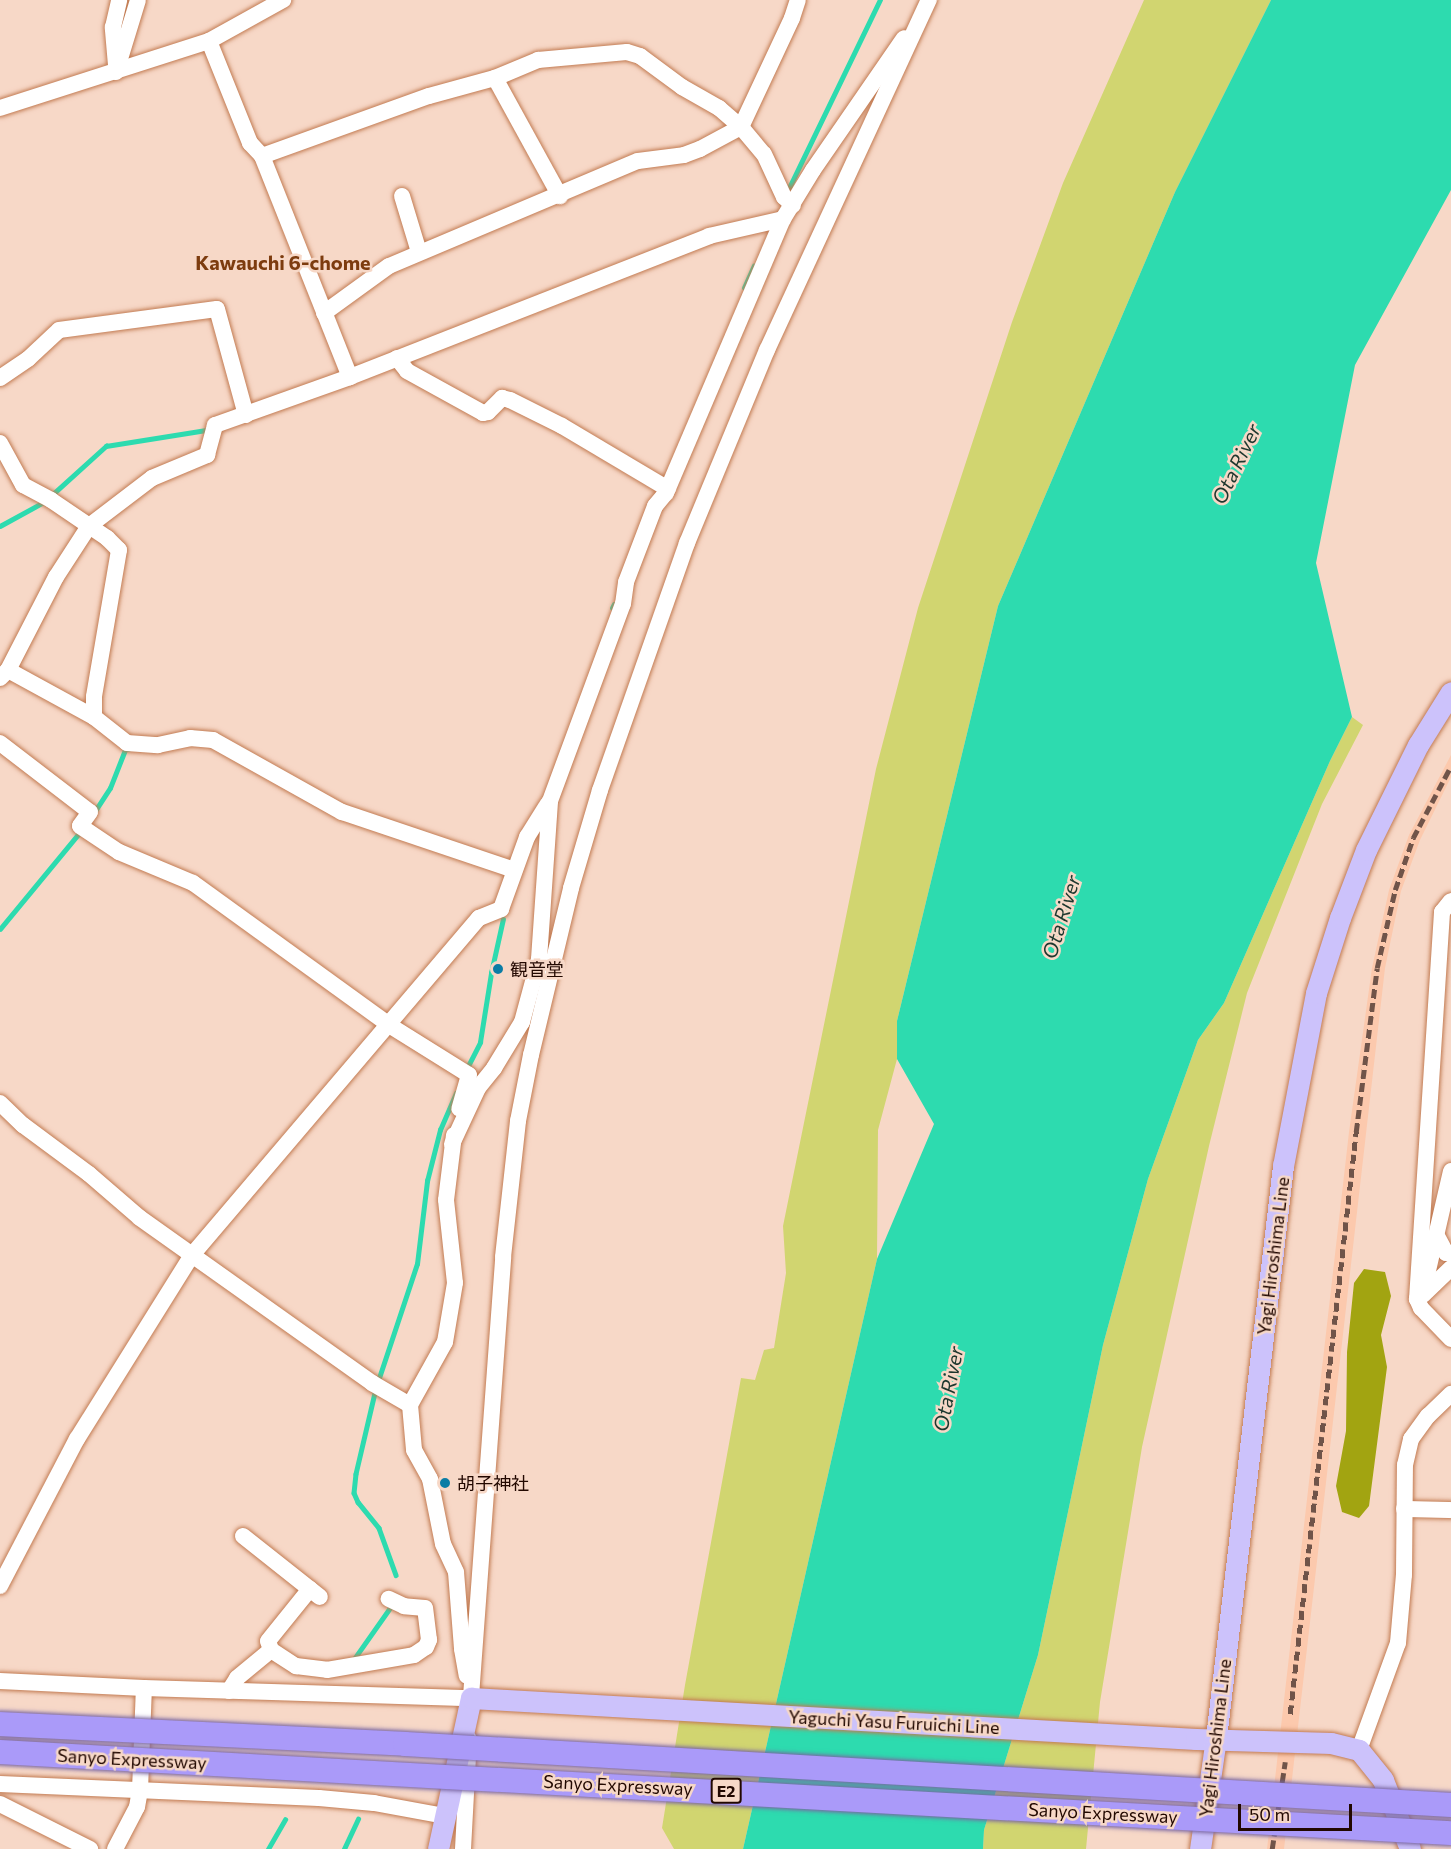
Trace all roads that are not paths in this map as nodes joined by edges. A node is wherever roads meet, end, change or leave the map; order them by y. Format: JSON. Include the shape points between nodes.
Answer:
{"nodes":[{"id":1,"x":119,"y":0,"type":"edge"},
{"id":2,"x":138,"y":0,"type":"edge"},
{"id":3,"x":798,"y":0,"type":"edge"},
{"id":4,"x":277,"y":1,"type":"edge"},
{"id":5,"x":928,"y":4,"type":"edge"},
{"id":6,"x":209,"y":41,"type":"junction"},
{"id":7,"x":116,"y":72,"type":"junction"},
{"id":8,"x":495,"y":78,"type":"junction"},
{"id":9,"x":0,"y":108,"type":"edge"},
{"id":10,"x":741,"y":127,"type":"junction"},
{"id":11,"x":262,"y":156,"type":"junction"},
{"id":12,"x":402,"y":196,"type":"dead end"},
{"id":13,"x":560,"y":196,"type":"junction"},
{"id":14,"x":793,"y":205,"type":"junction"},
{"id":15,"x":783,"y":219,"type":"junction"},
{"id":16,"x":419,"y":252,"type":"junction"},
{"id":17,"x":324,"y":313,"type":"junction"},
{"id":18,"x":397,"y":358,"type":"junction"},
{"id":19,"x":350,"y":376,"type":"junction"},
{"id":20,"x":0,"y":378,"type":"edge"},
{"id":21,"x":246,"y":415,"type":"junction"},
{"id":22,"x":0,"y":443,"type":"edge"},
{"id":23,"x":668,"y":489,"type":"junction"},
{"id":24,"x":89,"y":526,"type":"junction"},
{"id":25,"x":4,"y":674,"type":"edge"},
{"id":26,"x":1451,"y":692,"type":"edge"},
{"id":27,"x":94,"y":717,"type":"junction"},
{"id":28,"x":0,"y":743,"type":"edge"},
{"id":29,"x":550,"y":801,"type":"junction"},
{"id":30,"x":514,"y":870,"type":"junction"},
{"id":31,"x":1451,"y":901,"type":"edge"},
{"id":32,"x":389,"y":1025,"type":"junction"},
{"id":33,"x":0,"y":1103,"type":"edge"},
{"id":34,"x":452,"y":1144,"type":"junction"},
{"id":35,"x":1451,"y":1171,"type":"edge"},
{"id":36,"x":1437,"y":1236,"type":"junction"},
{"id":37,"x":1451,"y":1254,"type":"edge"},
{"id":38,"x":192,"y":1255,"type":"junction"},
{"id":39,"x":1451,"y":1268,"type":"edge"},
{"id":40,"x":1418,"y":1299,"type":"junction"},
{"id":41,"x":1451,"y":1339,"type":"edge"},
{"id":42,"x":1451,"y":1395,"type":"edge"},
{"id":43,"x":410,"y":1405,"type":"junction"},
{"id":44,"x":1404,"y":1509,"type":"junction"},
{"id":45,"x":1451,"y":1510,"type":"edge"},
{"id":46,"x":250,"y":1536,"type":"dead end"},
{"id":47,"x":0,"y":1586,"type":"edge"},
{"id":48,"x":389,"y":1599,"type":"dead end"},
{"id":49,"x":271,"y":1650,"type":"junction"},
{"id":50,"x":0,"y":1681,"type":"edge"},
{"id":51,"x":144,"y":1688,"type":"junction"},
{"id":52,"x":229,"y":1691,"type":"junction"},
{"id":53,"x":477,"y":1699,"type":"junction"},
{"id":54,"x":0,"y":1725,"type":"edge"},
{"id":55,"x":1206,"y":1738,"type":"junction"},
{"id":56,"x":1359,"y":1750,"type":"junction"},
{"id":57,"x":0,"y":1752,"type":"edge"},
{"id":58,"x":0,"y":1784,"type":"edge"},
{"id":59,"x":140,"y":1790,"type":"junction"},
{"id":60,"x":0,"y":1804,"type":"edge"},
{"id":61,"x":1451,"y":1805,"type":"edge"},
{"id":62,"x":445,"y":1816,"type":"junction"},
{"id":63,"x":1451,"y":1833,"type":"edge"},
{"id":64,"x":90,"y":1849,"type":"edge"},
{"id":65,"x":115,"y":1849,"type":"edge"},
{"id":66,"x":438,"y":1849,"type":"edge"},
{"id":67,"x":463,"y":1849,"type":"edge"},
{"id":68,"x":1200,"y":1849,"type":"edge"},
{"id":69,"x":1410,"y":1849,"type":"edge"}],
"edges":[{"from":1,"to":7,"type":"street","via":[[113,27]]},
{"from":2,"to":7,"type":"street"},
{"from":3,"to":10,"type":"street"},
{"from":4,"to":6,"type":"street"},
{"from":5,"to":14,"type":"street"},
{"from":5,"to":53,"type":"street","via":[[767,350],[687,543],[600,790],[571,888],[518,1121],[503,1257],[482,1532]]},
{"from":6,"to":7,"type":"street"},
{"from":6,"to":11,"type":"street","via":[[250,143]]},
{"from":7,"to":9,"type":"street"},
{"from":8,"to":10,"type":"street","via":[[538,60],[627,51],[719,108]]},
{"from":8,"to":11,"type":"street","via":[[429,96]]},
{"from":8,"to":13,"type":"street"},
{"from":10,"to":13,"type":"street","via":[[700,149],[638,161]]},
{"from":10,"to":14,"type":"street","via":[[765,154],[784,197]]},
{"from":11,"to":17,"type":"street"},
{"from":12,"to":16,"type":"street"},
{"from":13,"to":16,"type":"street"},
{"from":14,"to":15,"type":"street"},
{"from":15,"to":18,"type":"street","via":[[709,236]]},
{"from":15,"to":23,"type":"street"},
{"from":16,"to":17,"type":"street","via":[[389,266]]},
{"from":17,"to":19,"type":"street"},
{"from":18,"to":19,"type":"street"},
{"from":18,"to":23,"type":"street","via":[[407,371],[483,413],[502,398],[510,400]]},
{"from":19,"to":21,"type":"street"},
{"from":20,"to":21,"type":"street","via":[[59,330],[217,309]]},
{"from":21,"to":24,"type":"street","via":[[215,425],[207,455],[152,478]]},
{"from":22,"to":24,"type":"street","via":[[23,485]]},
{"from":23,"to":29,"type":"street","via":[[655,506],[634,560],[622,604]]},
{"from":24,"to":25,"type":"street","via":[[56,577]]},
{"from":24,"to":27,"type":"street","via":[[119,550]]},
{"from":25,"to":27,"type":"street"},
{"from":26,"to":55,"type":"main road","name":"Yagi Hiroshima Line","via":[[1418,745],[1366,850],[1316,993],[1283,1166]]},
{"from":27,"to":30,"type":"street","via":[[127,743],[158,745],[190,738],[213,740],[342,812]]},
{"from":28,"to":32,"type":"street","via":[[90,812],[80,826],[119,852],[193,883]]},
{"from":29,"to":30,"type":"street","via":[[527,837]]},
{"from":29,"to":34,"type":"street","via":[[539,959],[522,1022],[478,1088]]},
{"from":30,"to":32,"type":"street","via":[[501,909],[479,918]]},
{"from":31,"to":40,"type":"street","via":[[1442,912]]},
{"from":32,"to":34,"type":"street","via":[[469,1075]]},
{"from":32,"to":38,"type":"street"},
{"from":33,"to":38,"type":"street","via":[[140,1218]]},
{"from":34,"to":43,"type":"street","via":[[446,1200],[455,1283],[445,1342]]},
{"from":35,"to":36,"type":"street"},
{"from":36,"to":37,"type":"street","via":[[1446,1253]]},
{"from":36,"to":40,"type":"street"},
{"from":38,"to":43,"type":"street","via":[[362,1376]]},
{"from":38,"to":47,"type":"street","via":[[83,1429]]},
{"from":39,"to":40,"type":"street"},
{"from":40,"to":41,"type":"street","via":[[1421,1308]]},
{"from":42,"to":44,"type":"street","via":[[1411,1439],[1405,1465]]},
{"from":43,"to":53,"type":"street","via":[[414,1450],[430,1479],[443,1544],[456,1572],[462,1649]]},
{"from":44,"to":45,"type":"street"},
{"from":44,"to":56,"type":"street","via":[[1398,1643]]},
{"from":46,"to":49,"type":"street","via":[[281,1557],[315,1593],[268,1641]]},
{"from":48,"to":49,"type":"street","via":[[404,1606],[425,1608],[429,1640],[414,1655],[327,1670],[296,1666]]},
{"from":49,"to":52,"type":"street","via":[[237,1678]]},
{"from":50,"to":51,"type":"street"},
{"from":51,"to":52,"type":"street"},
{"from":51,"to":59,"type":"street"},
{"from":52,"to":53,"type":"street"},
{"from":53,"to":55,"type":"main road","name":"Yaguchi Yasu Furuichi Line"},
{"from":53,"to":62,"type":"main road"},
{"from":53,"to":67,"type":"street"},
{"from":54,"to":61,"type":"highway","name":"Sanyo Expressway","number":"E2","bridge":true},
{"from":55,"to":56,"type":"main road","name":"Yaguchi Yasu Furuichi Line","via":[[1331,1743]]},
{"from":55,"to":68,"type":"main road","name":"Yagi Hiroshima Line"},
{"from":56,"to":69,"type":"main road","via":[[1383,1780]]},
{"from":57,"to":63,"type":"highway","name":"Sanyo Expressway","number":"E2","bridge":true},
{"from":58,"to":59,"type":"street"},
{"from":59,"to":62,"type":"street","via":[[319,1798]]},
{"from":59,"to":65,"type":"street","via":[[137,1807]]},
{"from":60,"to":64,"type":"street"},
{"from":62,"to":66,"type":"main road"}]}
